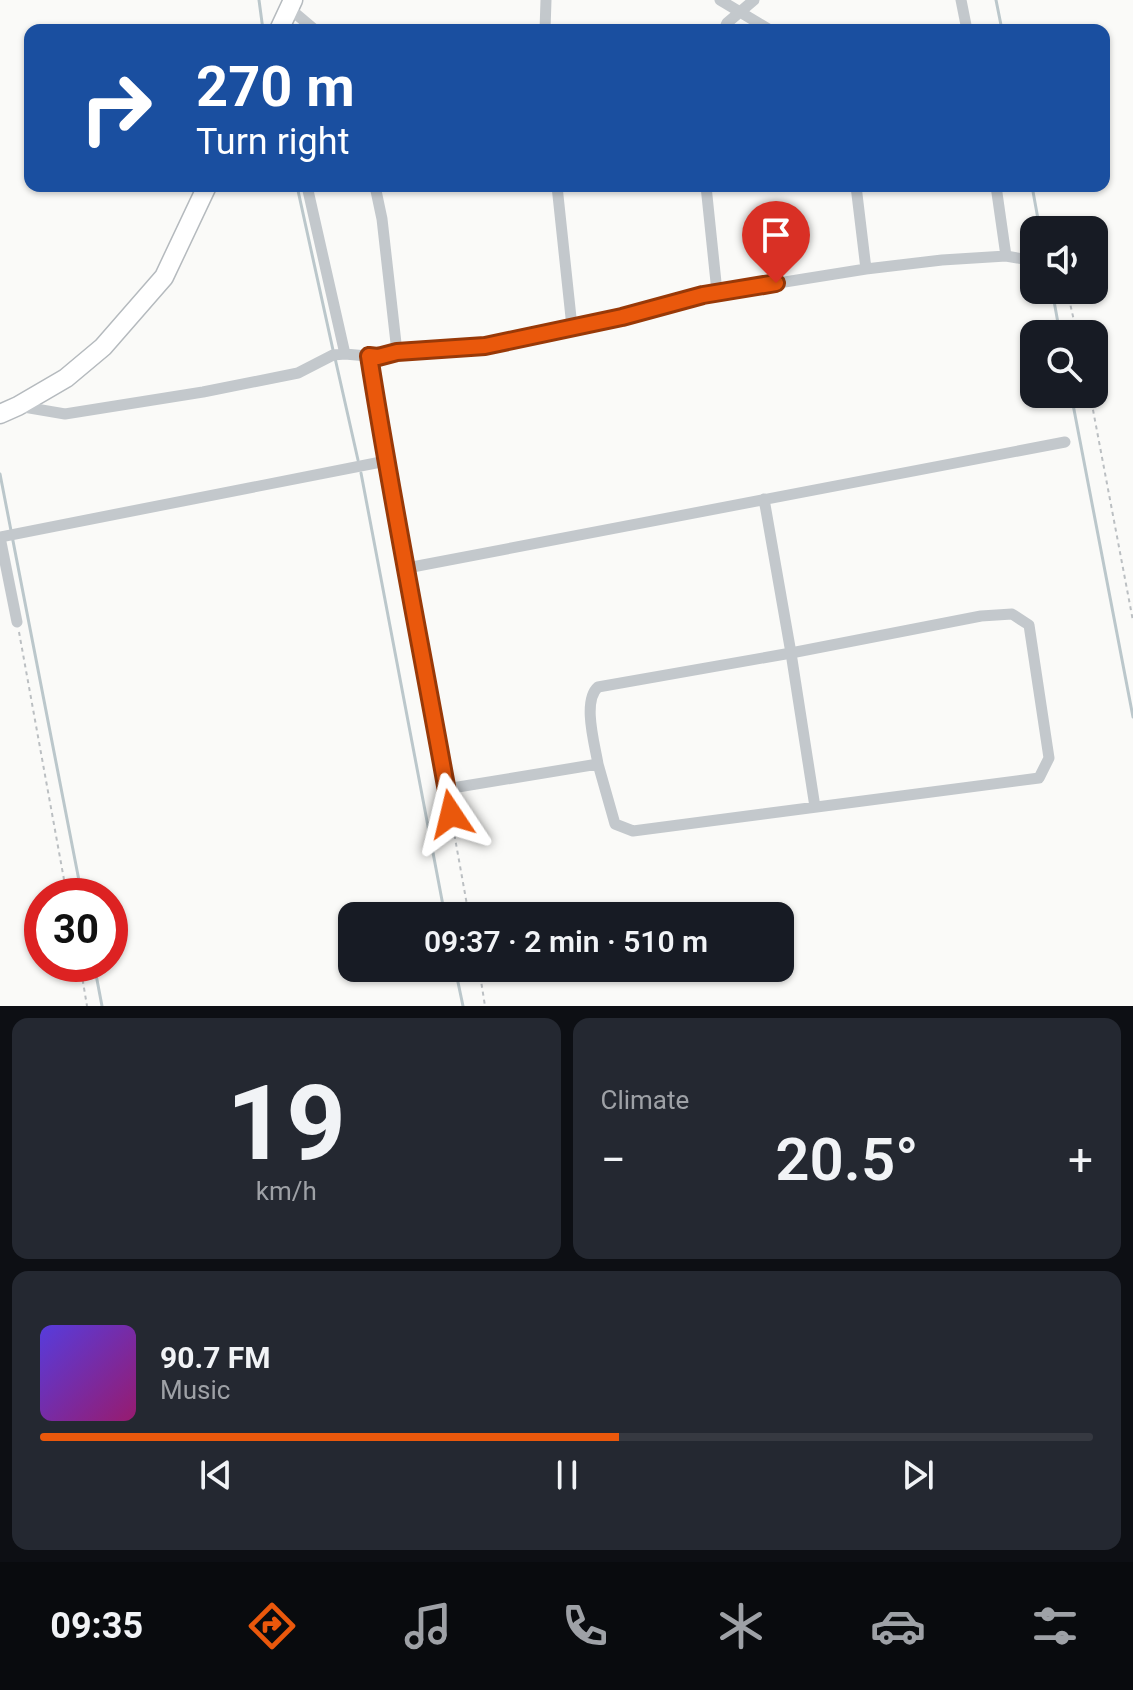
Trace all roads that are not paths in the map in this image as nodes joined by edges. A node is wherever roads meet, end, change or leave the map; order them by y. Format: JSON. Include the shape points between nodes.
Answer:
{"nodes":[{"id":1,"x":546,"y":0,"type":"edge"},
{"id":2,"x":720,"y":0,"type":"edge"},
{"id":3,"x":754,"y":0,"type":"edge"},
{"id":4,"x":961,"y":0,"type":"edge"},
{"id":5,"x":291,"y":4,"type":"edge"},
{"id":6,"x":741,"y":11,"type":"junction"},
{"id":7,"x":282,"y":24,"type":"edge"},
{"id":8,"x":309,"y":24,"type":"edge"},
{"id":9,"x":545,"y":24,"type":"edge"},
{"id":10,"x":727,"y":24,"type":"edge"},
{"id":11,"x":761,"y":24,"type":"edge"},
{"id":12,"x":966,"y":24,"type":"edge"},
{"id":13,"x":204,"y":192,"type":"edge"},
{"id":14,"x":308,"y":192,"type":"edge"},
{"id":15,"x":376,"y":192,"type":"edge"},
{"id":16,"x":558,"y":192,"type":"edge"},
{"id":17,"x":707,"y":192,"type":"edge"},
{"id":18,"x":857,"y":192,"type":"edge"},
{"id":19,"x":997,"y":192,"type":"edge"},
{"id":20,"x":1006,"y":256,"type":"junction"},
{"id":21,"x":1020,"y":258,"type":"edge"},
{"id":22,"x":866,"y":269,"type":"junction"},
{"id":23,"x":717,"y":292,"type":"junction"},
{"id":24,"x":572,"y":327,"type":"junction"},
{"id":25,"x":397,"y":352,"type":"junction"},
{"id":26,"x":345,"y":354,"type":"junction"},
{"id":27,"x":369,"y":356,"type":"junction"},
{"id":28,"x":18,"y":406,"type":"junction"},
{"id":29,"x":0,"y":414,"type":"edge"},
{"id":30,"x":1065,"y":442,"type":"dead end"},
{"id":31,"x":386,"y":461,"type":"junction"},
{"id":32,"x":764,"y":499,"type":"junction"},
{"id":33,"x":1,"y":537,"type":"edge"},
{"id":34,"x":407,"y":568,"type":"junction"},
{"id":35,"x":17,"y":622,"type":"road end"},
{"id":36,"x":791,"y":653,"type":"junction"},
{"id":37,"x":598,"y":764,"type":"junction"},
{"id":38,"x":446,"y":789,"type":"junction"},
{"id":39,"x":815,"y":807,"type":"junction"},
{"id":40,"x":451,"y":814,"type":"road end"}],
"edges":[{"from":1,"to":9,"type":"street"},
{"from":2,"to":6,"type":"street"},
{"from":3,"to":6,"type":"street"},
{"from":4,"to":12,"type":"street"},
{"from":5,"to":7,"type":"main road"},
{"from":5,"to":8,"type":"street"},
{"from":6,"to":10,"type":"street"},
{"from":6,"to":11,"type":"street"},
{"from":13,"to":28,"type":"main road","via":[[164,277],[103,347],[66,378]]},
{"from":14,"to":26,"type":"street"},
{"from":15,"to":25,"type":"street"},
{"from":16,"to":24,"type":"street"},
{"from":17,"to":23,"type":"street"},
{"from":18,"to":22,"type":"street"},
{"from":19,"to":20,"type":"street"},
{"from":20,"to":21,"type":"street"},
{"from":20,"to":22,"type":"street"},
{"from":22,"to":23,"type":"street"},
{"from":23,"to":24,"type":"street"},
{"from":24,"to":25,"type":"street","via":[[485,346]]},
{"from":25,"to":27,"type":"street"},
{"from":26,"to":27,"type":"street"},
{"from":26,"to":28,"type":"street","via":[[298,373],[65,414]]},
{"from":27,"to":31,"type":"street"},
{"from":28,"to":29,"type":"main road"},
{"from":30,"to":32,"type":"street"},
{"from":31,"to":33,"type":"street"},
{"from":31,"to":34,"type":"street"},
{"from":32,"to":34,"type":"street"},
{"from":32,"to":36,"type":"street"},
{"from":33,"to":35,"type":"street"},
{"from":34,"to":38,"type":"street"},
{"from":36,"to":37,"type":"street","via":[[598,687],[591,696],[590,719]]},
{"from":36,"to":39,"type":"street"},
{"from":36,"to":39,"type":"street","via":[[981,616],[1012,614],[1029,625],[1049,758],[1039,778]]},
{"from":37,"to":38,"type":"street"},
{"from":37,"to":39,"type":"street","via":[[615,824],[633,831]]},
{"from":38,"to":40,"type":"street"}]}
